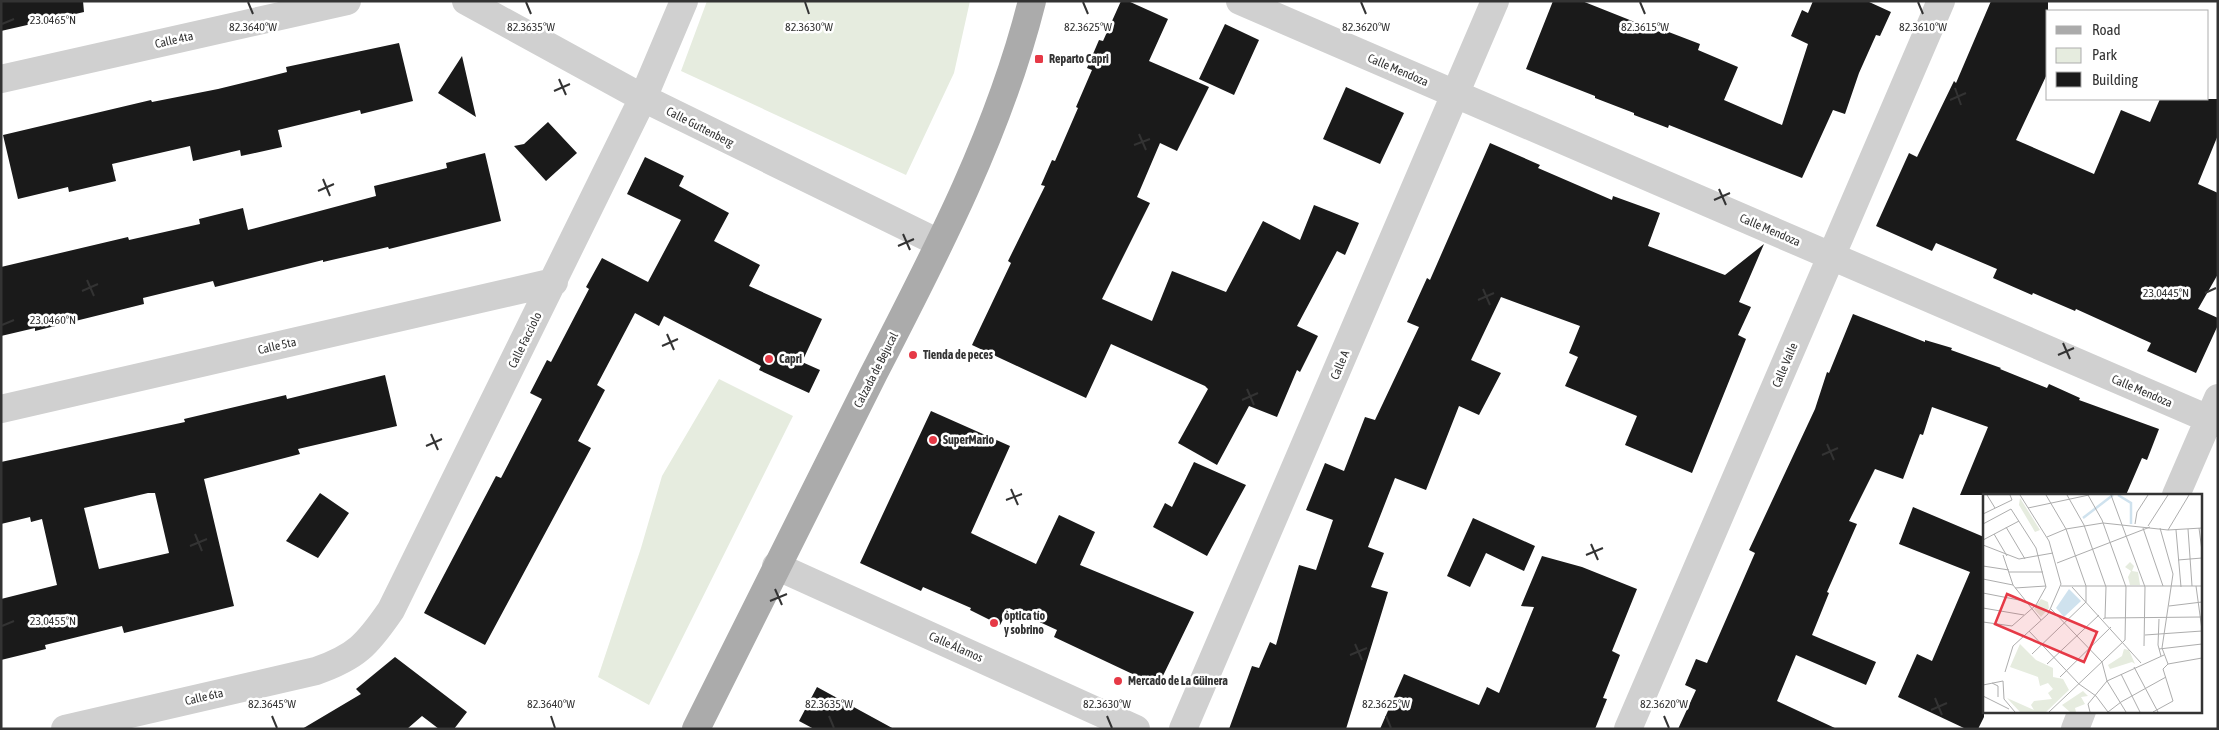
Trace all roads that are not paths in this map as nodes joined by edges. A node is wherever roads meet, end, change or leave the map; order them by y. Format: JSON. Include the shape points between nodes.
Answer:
{"nodes":[{"id":1,"x":347,"y":1,"type":"edge"},
{"id":2,"x":466,"y":1,"type":"edge"},
{"id":3,"x":684,"y":1,"type":"edge"},
{"id":4,"x":1032,"y":1,"type":"edge"},
{"id":5,"x":1240,"y":1,"type":"edge"},
{"id":6,"x":1495,"y":1,"type":"edge"},
{"id":7,"x":1941,"y":1,"type":"edge"},
{"id":8,"x":1,"y":79,"type":"edge"},
{"id":9,"x":1456,"y":95,"type":"junction"},
{"id":10,"x":643,"y":98,"type":"junction"},
{"id":11,"x":940,"y":243,"type":"junction"},
{"id":12,"x":1832,"y":256,"type":"junction"},
{"id":13,"x":554,"y":282,"type":"junction"},
{"id":14,"x":1,"y":409,"type":"edge"},
{"id":15,"x":2215,"y":414,"type":"edge"},
{"id":16,"x":2176,"y":494,"type":"edge"},
{"id":17,"x":776,"y":566,"type":"junction"},
{"id":18,"x":342,"y":662,"type":"joint"},
{"id":19,"x":2082,"y":712,"type":"edge"},
{"id":20,"x":65,"y":729,"type":"edge"},
{"id":21,"x":696,"y":729,"type":"edge"},
{"id":22,"x":1136,"y":729,"type":"edge"},
{"id":23,"x":1183,"y":729,"type":"edge"},
{"id":24,"x":1628,"y":729,"type":"edge"},
{"id":25,"x":2075,"y":729,"type":"edge"}],
"edges":[{"from":1,"to":8,"type":"street","name":"Calle 4ta"},
{"from":2,"to":10,"type":"street","name":"Calle Guttenberg"},
{"from":3,"to":10,"type":"street","name":"Calle Facciolo"},
{"from":4,"to":11,"type":"main road","name":"Calzada de Bejucal","via":[[1020,49],[1003,94],[973,172]]},
{"from":5,"to":9,"type":"street","name":"Calle Mendoza"},
{"from":6,"to":9,"type":"street","name":"Calle A"},
{"from":7,"to":12,"type":"street","name":"Calle Valle"},
{"from":9,"to":12,"type":"street","name":"Calle Mendoza"},
{"from":9,"to":23,"type":"street","name":"Calle A"},
{"from":10,"to":11,"type":"street","name":"Calle Guttenberg"},
{"from":10,"to":13,"type":"street","name":"Calle Facciolo"},
{"from":11,"to":17,"type":"main road","name":"Calzada de Bejucal"},
{"from":12,"to":15,"type":"street","name":"Calle Mendoza"},
{"from":12,"to":24,"type":"street","name":"Calle Valle"},
{"from":13,"to":14,"type":"street","name":"Calle 5ta"},
{"from":13,"to":18,"type":"street","name":"Calle Facciolo","via":[[391,610],[360,650]]},
{"from":15,"to":16,"type":"street"},
{"from":17,"to":21,"type":"main road","name":"Calzada de Bejucal"},
{"from":17,"to":22,"type":"street","name":"Calle Álamos"},
{"from":18,"to":20,"type":"street","name":"Calle 6ta","via":[[316,671]]},
{"from":19,"to":25,"type":"street"}]}
